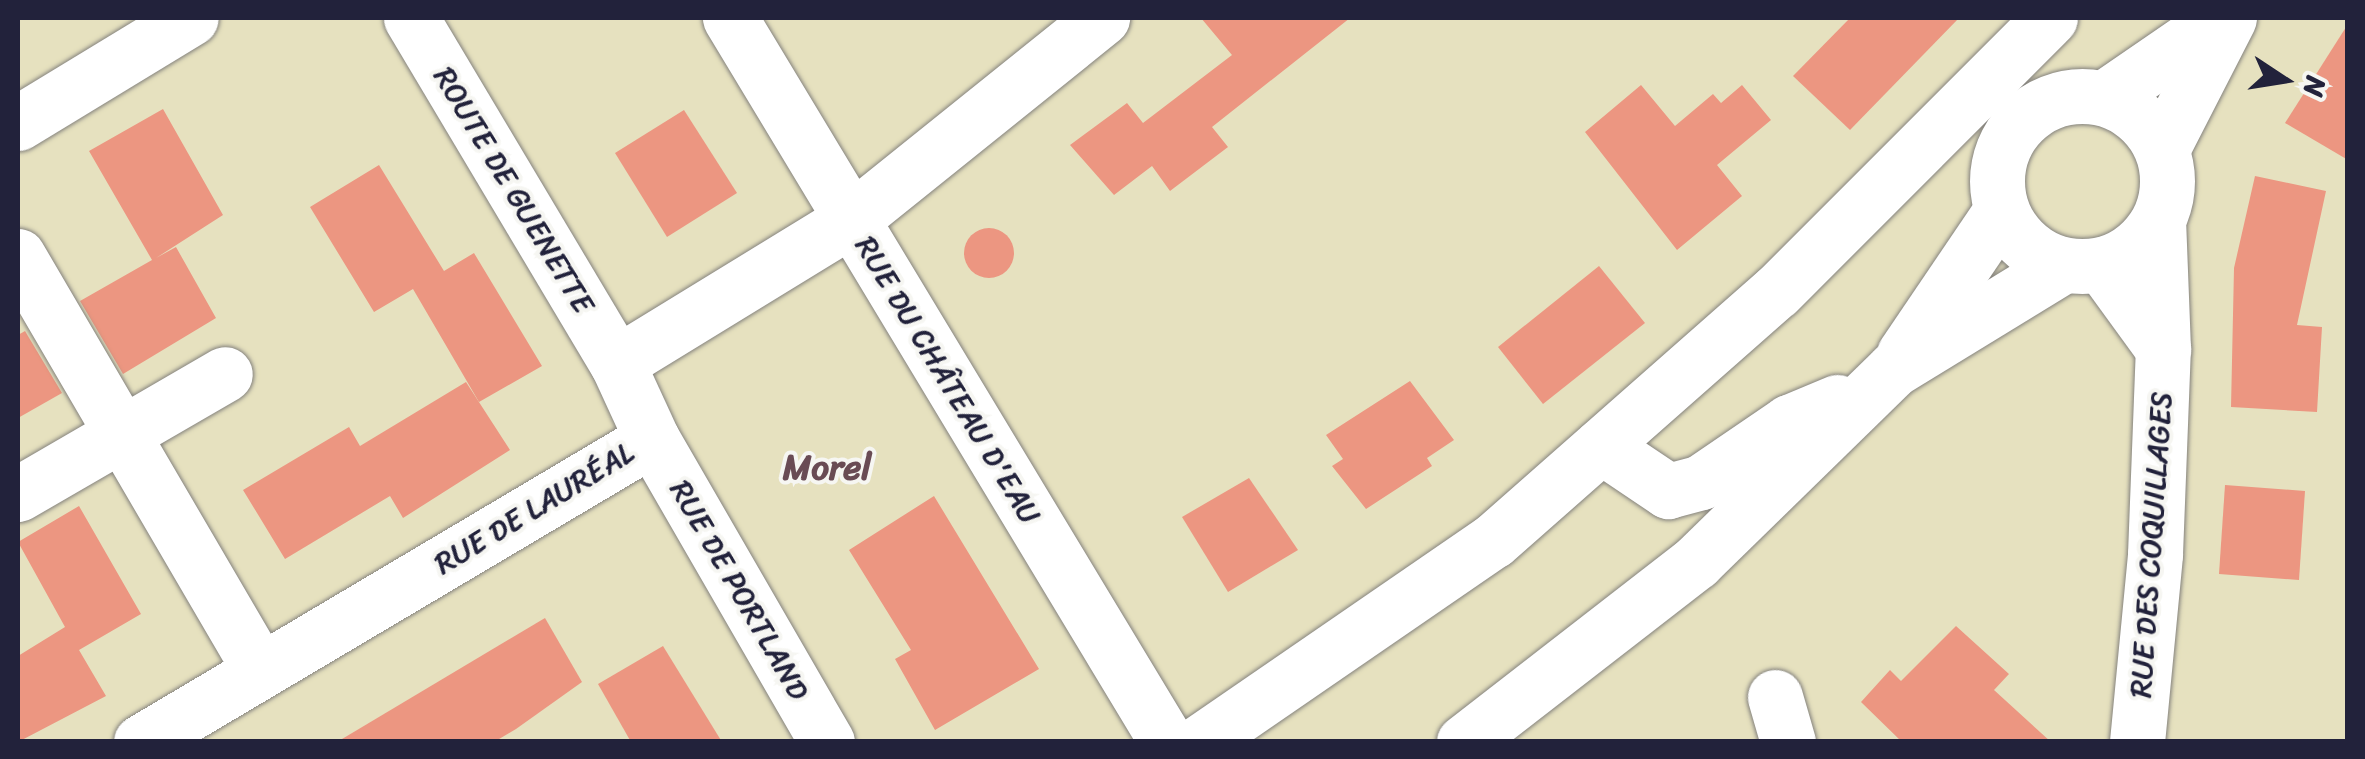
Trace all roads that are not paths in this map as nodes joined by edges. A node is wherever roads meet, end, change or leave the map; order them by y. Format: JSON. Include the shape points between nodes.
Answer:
{"nodes":[{"id":1,"x":191,"y":18,"type":"edge"},
{"id":2,"x":411,"y":18,"type":"edge"},
{"id":3,"x":730,"y":18,"type":"edge"},
{"id":4,"x":1102,"y":18,"type":"edge"},
{"id":5,"x":2050,"y":18,"type":"edge"},
{"id":6,"x":2220,"y":18,"type":"edge"},
{"id":7,"x":2229,"y":18,"type":"edge"},
{"id":8,"x":2106,"y":98,"type":"junction"},
{"id":9,"x":18,"y":124,"type":"edge"},
{"id":10,"x":2162,"y":149,"type":"junction"},
{"id":11,"x":2000,"y":212,"type":"junction"},
{"id":12,"x":852,"y":220,"type":"junction"},
{"id":13,"x":2158,"y":222,"type":"junction"},
{"id":14,"x":18,"y":256,"type":"edge"},
{"id":15,"x":2082,"y":266,"type":"junction"},
{"id":16,"x":2163,"y":349,"type":"junction"},
{"id":17,"x":617,"y":363,"type":"junction"},
{"id":18,"x":225,"y":374,"type":"dead end"},
{"id":19,"x":1885,"y":377,"type":"junction"},
{"id":20,"x":124,"y":437,"type":"junction"},
{"id":21,"x":652,"y":438,"type":"junction"},
{"id":22,"x":1601,"y":446,"type":"junction"},
{"id":23,"x":18,"y":494,"type":"edge"},
{"id":24,"x":260,"y":670,"type":"junction"},
{"id":25,"x":141,"y":742,"type":"edge"},
{"id":26,"x":827,"y":742,"type":"edge"},
{"id":27,"x":1166,"y":742,"type":"edge"},
{"id":28,"x":1200,"y":742,"type":"edge"},
{"id":29,"x":1464,"y":742,"type":"edge"},
{"id":30,"x":2138,"y":742,"type":"edge"}],
"edges":[{"from":1,"to":9,"type":"street"},
{"from":2,"to":17,"type":"street","name":"ROUTE DE GUENETTE"},
{"from":3,"to":12,"type":"street","name":"RUE DU CHÂTEAU D'EAU"},
{"from":4,"to":12,"type":"street"},
{"from":5,"to":22,"type":"street","via":[[1777,291]]},
{"from":6,"to":8,"type":"street"},
{"from":7,"to":10,"type":"street"},
{"from":8,"to":10,"type":"street","via":[[2140,118]]},
{"from":8,"to":11,"type":"street","via":[[2058,97],[2018,122],[1996,165]]},
{"from":10,"to":13,"type":"street","via":[[2168,186]]},
{"from":11,"to":15,"type":"street","via":[[2024,247]]},
{"from":11,"to":19,"type":"street"},
{"from":12,"to":17,"type":"street"},
{"from":12,"to":27,"type":"street","name":"RUE DU CHÂTEAU D'EAU"},
{"from":13,"to":15,"type":"street","via":[[2134,249]]},
{"from":13,"to":16,"type":"street","name":"RUE DES COQUILLAGES"},
{"from":14,"to":20,"type":"street"},
{"from":15,"to":16,"type":"street","name":"RUE DES COQUILLAGES"},
{"from":15,"to":19,"type":"street"},
{"from":16,"to":30,"type":"street","name":"RUE DES COQUILLAGES","via":[[2155,554]]},
{"from":17,"to":21,"type":"street","name":"RUE DE LAURÉAL"},
{"from":18,"to":20,"type":"street"},
{"from":19,"to":22,"type":"street","via":[[1789,422],[1701,482],[1668,491]]},
{"from":19,"to":29,"type":"street","via":[[1696,562]]},
{"from":20,"to":23,"type":"street"},
{"from":20,"to":24,"type":"street"},
{"from":21,"to":24,"type":"street","name":"RUE DE LAURÉAL"},
{"from":21,"to":26,"type":"street","name":"RUE DE PORTLAND"},
{"from":22,"to":28,"type":"street","via":[[1493,542]]},
{"from":24,"to":25,"type":"street","name":"RUE DE LAURÉAL"}]}
